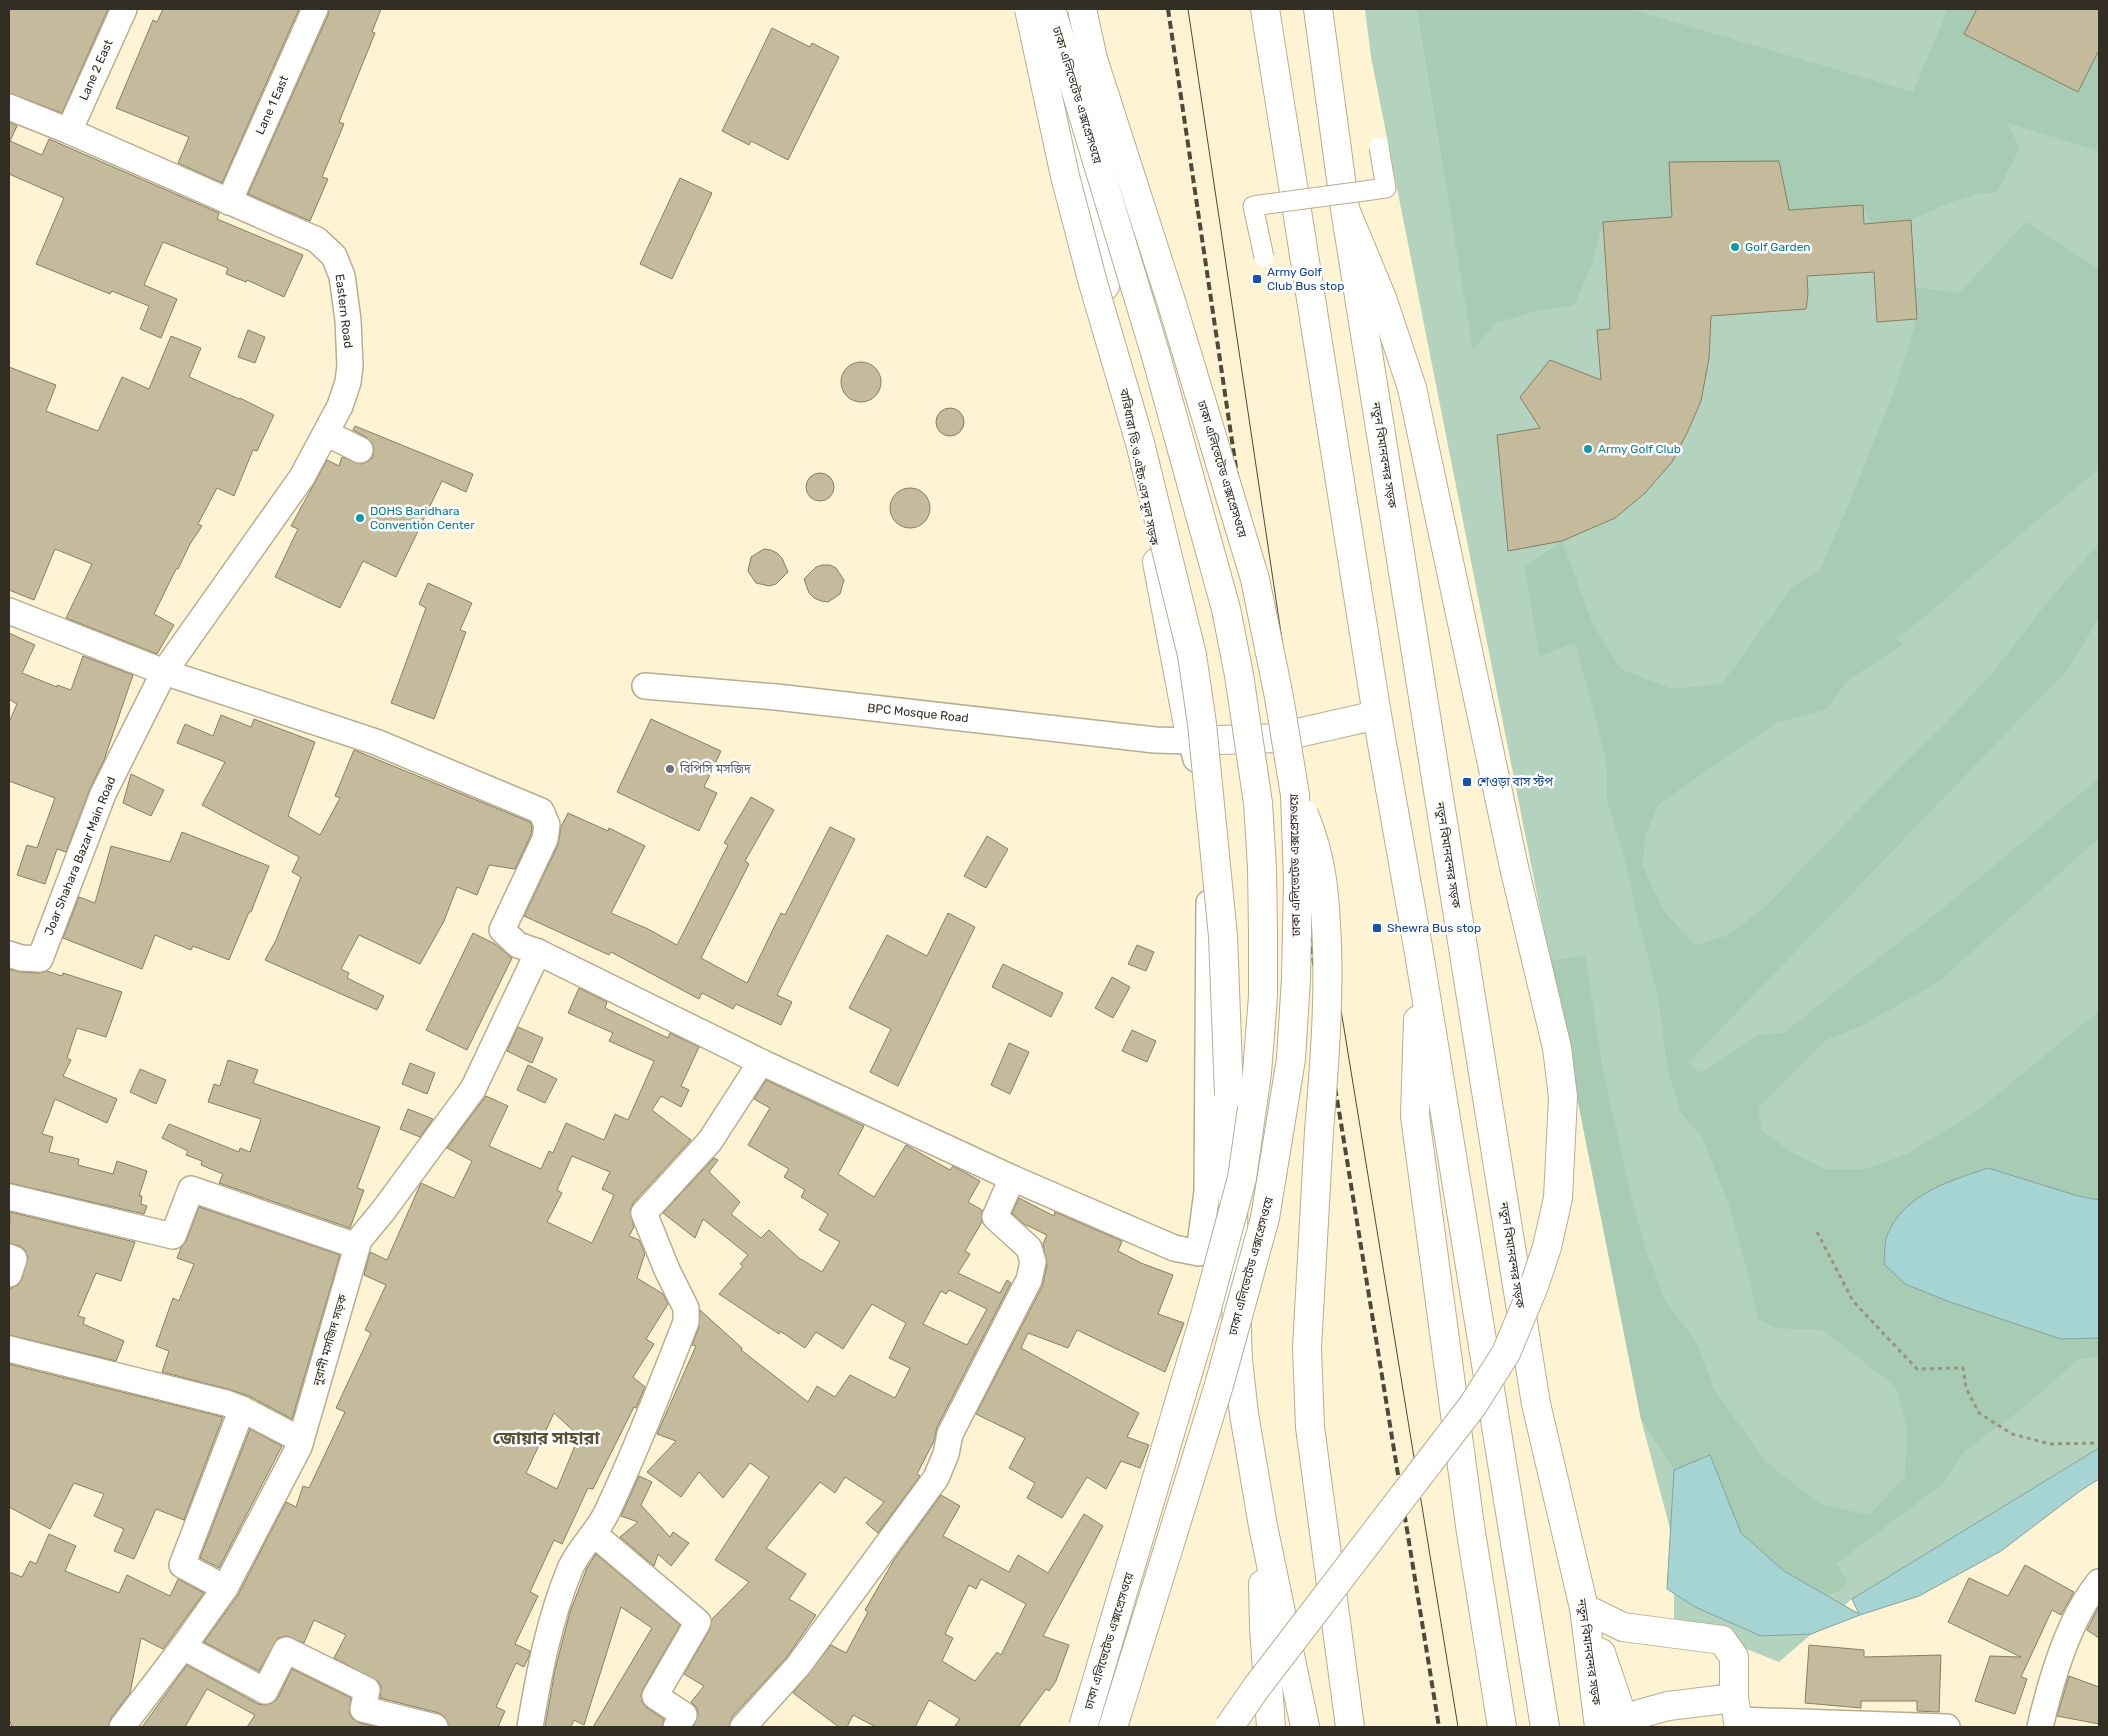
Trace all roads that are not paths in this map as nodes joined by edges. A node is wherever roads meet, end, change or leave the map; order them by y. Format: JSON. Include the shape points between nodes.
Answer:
{"nodes":[{"id":1,"x":124,"y":9,"type":"edge"},
{"id":2,"x":315,"y":9,"type":"edge"},
{"id":3,"x":1029,"y":9,"type":"edge"},
{"id":4,"x":1044,"y":9,"type":"edge"},
{"id":5,"x":1051,"y":9,"type":"edge"},
{"id":6,"x":1082,"y":9,"type":"edge"},
{"id":7,"x":1265,"y":9,"type":"edge"},
{"id":8,"x":1318,"y":9,"type":"edge"},
{"id":9,"x":9,"y":107,"type":"edge"},
{"id":10,"x":69,"y":131,"type":"junction"},
{"id":11,"x":1379,"y":147,"type":"dead end"},
{"id":12,"x":230,"y":202,"type":"junction"},
{"id":13,"x":1345,"y":208,"type":"junction"},
{"id":14,"x":1264,"y":258,"type":"dead end"},
{"id":15,"x":326,"y":434,"type":"junction"},
{"id":16,"x":360,"y":450,"type":"dead end"},
{"id":17,"x":9,"y":611,"type":"edge"},
{"id":18,"x":164,"y":672,"type":"junction"},
{"id":19,"x":645,"y":686,"type":"dead end"},
{"id":20,"x":1377,"y":715,"type":"junction"},
{"id":21,"x":1191,"y":741,"type":"junction"},
{"id":22,"x":1295,"y":795,"type":"junction"},
{"id":23,"x":538,"y":952,"type":"junction"},
{"id":24,"x":1419,"y":953,"type":"junction"},
{"id":25,"x":9,"y":954,"type":"edge"},
{"id":26,"x":761,"y":1062,"type":"junction"},
{"id":27,"x":1012,"y":1178,"type":"junction"},
{"id":28,"x":9,"y":1197,"type":"edge"},
{"id":29,"x":357,"y":1246,"type":"junction"},
{"id":30,"x":9,"y":1257,"type":"edge"},
{"id":31,"x":9,"y":1274,"type":"edge"},
{"id":32,"x":9,"y":1349,"type":"edge"},
{"id":33,"x":242,"y":1409,"type":"junction"},
{"id":34,"x":301,"y":1440,"type":"junction"},
{"id":35,"x":1263,"y":1526,"type":"junction"},
{"id":36,"x":594,"y":1534,"type":"junction"},
{"id":37,"x":2099,"y":1582,"type":"edge"},
{"id":38,"x":225,"y":1588,"type":"junction"},
{"id":39,"x":1584,"y":1608,"type":"junction"},
{"id":40,"x":183,"y":1647,"type":"junction"},
{"id":41,"x":1737,"y":1715,"type":"edge"},
{"id":42,"x":1625,"y":1723,"type":"edge"},
{"id":43,"x":122,"y":1727,"type":"edge"},
{"id":44,"x":435,"y":1727,"type":"edge"},
{"id":45,"x":530,"y":1727,"type":"edge"},
{"id":46,"x":676,"y":1727,"type":"edge"},
{"id":47,"x":743,"y":1727,"type":"edge"},
{"id":48,"x":1083,"y":1727,"type":"edge"},
{"id":49,"x":1114,"y":1727,"type":"edge"},
{"id":50,"x":1229,"y":1727,"type":"edge"},
{"id":51,"x":1272,"y":1727,"type":"edge"},
{"id":52,"x":1305,"y":1727,"type":"edge"},
{"id":53,"x":1350,"y":1727,"type":"edge"},
{"id":54,"x":1502,"y":1727,"type":"edge"},
{"id":55,"x":1544,"y":1727,"type":"edge"},
{"id":56,"x":1599,"y":1727,"type":"edge"},
{"id":57,"x":1947,"y":1727,"type":"edge"},
{"id":58,"x":2040,"y":1727,"type":"edge"}],
"edges":[{"from":1,"to":10,"type":"street","name":"Lane 2 East"},
{"from":2,"to":12,"type":"street","name":"Lane 1 East"},
{"from":3,"to":35,"type":"main road","bridge":true,"via":[[1067,185],[1155,497],[1192,655],[1202,724],[1222,936],[1238,1360]]},
{"from":4,"to":21,"type":"main road","name":"বারিধারা ডি.ও.এইচ.এস মূল সড়ক","via":[[1090,206]]},
{"from":5,"to":48,"type":"main road","name":"ঢাকা এলিভেটেড এক্সপ্রেসওয়ে","bridge":true,"via":[[1156,356],[1226,609],[1258,803],[1263,923],[1263,1006],[1242,1178],[1206,1312]]},
{"from":6,"to":22,"type":"main road","name":"ঢাকা এলিভেটেড এক্সপ্রেসওয়ে","bridge":true,"via":[[1092,59],[1172,304],[1255,579]]},
{"from":7,"to":20,"type":"main road"},
{"from":8,"to":13,"type":"main road","name":"নতুন বিমানবন্দর সড়ক"},
{"from":9,"to":10,"type":"street","name":"Eastern Road"},
{"from":10,"to":12,"type":"street","name":"Eastern Road"},
{"from":11,"to":14,"type":"street","bridge":true,"via":[[1386,188],[1253,206]]},
{"from":12,"to":15,"type":"street","name":"Eastern Road","via":[[317,240],[334,256],[342,276],[350,366],[340,406]]},
{"from":13,"to":39,"type":"main road","name":"নতুন বিমানবন্দর সড়ক","via":[[1536,1404]]},
{"from":13,"to":50,"type":"main road","bridge":true,"via":[[1382,298],[1412,388],[1514,867],[1557,1048],[1563,1097],[1558,1198],[1534,1286],[1506,1353],[1473,1405]]},
{"from":15,"to":16,"type":"street"},
{"from":15,"to":18,"type":"street","name":"Eastern Road","via":[[302,477]]},
{"from":17,"to":18,"type":"street"},
{"from":18,"to":23,"type":"street","via":[[376,742],[540,811],[547,825],[545,839],[502,930],[518,945]]},
{"from":18,"to":25,"type":"street","name":"Joar Shahara Bazar Main Road","via":[[103,794],[40,959]]},
{"from":19,"to":21,"type":"street","name":"BPC Mosque Road","via":[[776,697],[1155,740]]},
{"from":20,"to":21,"type":"main road","via":[[1276,738]]},
{"from":20,"to":24,"type":"main road"},
{"from":21,"to":27,"type":"street","via":[[1198,767],[1209,914],[1207,1191],[1199,1253],[1174,1248]]},
{"from":22,"to":49,"type":"main road","name":"ঢাকা এলিভেটেড এক্সপ্রেসওয়ে","bridge":true,"via":[[1298,881],[1291,1059],[1265,1218],[1218,1386]]},
{"from":22,"to":53,"type":"main road","bridge":true,"via":[[1312,834],[1324,881],[1328,991],[1307,1348],[1311,1436]]},
{"from":23,"to":26,"type":"street"},
{"from":23,"to":29,"type":"street","name":"নুরানী মসজিদ সড়ক","via":[[472,1089]]},
{"from":24,"to":54,"type":"main road","via":[[1416,1116],[1470,1526]]},
{"from":24,"to":55,"type":"main road"},
{"from":26,"to":27,"type":"street"},
{"from":26,"to":36,"type":"street","via":[[710,1141],[644,1213],[686,1308],[686,1322],[655,1402],[606,1514]]},
{"from":27,"to":47,"type":"street","via":[[995,1217],[1029,1248],[1033,1262],[1029,1280],[950,1434],[936,1478],[798,1666]]},
{"from":28,"to":29,"type":"street","via":[[173,1236],[191,1189]]},
{"from":29,"to":34,"type":"street","name":"নুরানী মসজিদ সড়ক"},
{"from":30,"to":31,"type":"street","via":[[14,1258]]},
{"from":32,"to":33,"type":"street"},
{"from":33,"to":34,"type":"street"},
{"from":33,"to":38,"type":"street","via":[[182,1565]]},
{"from":34,"to":38,"type":"street","name":"নুরানী মসজিদ সড়ক"},
{"from":35,"to":51,"type":"main road","via":[[1264,1628]]},
{"from":35,"to":52,"type":"main road"},
{"from":36,"to":45,"type":"street","via":[[575,1560],[558,1603],[542,1659]]},
{"from":36,"to":46,"type":"street","via":[[698,1622],[655,1696],[684,1714]]},
{"from":37,"to":58,"type":"street","via":[[2088,1596],[2053,1673]]},
{"from":38,"to":40,"type":"street","name":"নুরানী মসজিদ সড়ক"},
{"from":39,"to":41,"type":"main road","via":[[1623,1627],[1722,1640],[1734,1657]]},
{"from":39,"to":42,"type":"main road"},
{"from":39,"to":56,"type":"main road","name":"নতুন বিমানবন্দর সড়ক"},
{"from":40,"to":43,"type":"street","name":"নুরানী মসজিদ সড়ক"},
{"from":40,"to":44,"type":"street","via":[[265,1691],[286,1650],[367,1690],[364,1709]]},
{"from":41,"to":42,"type":"main road","via":[[1668,1706]]},
{"from":41,"to":57,"type":"street"}]}
